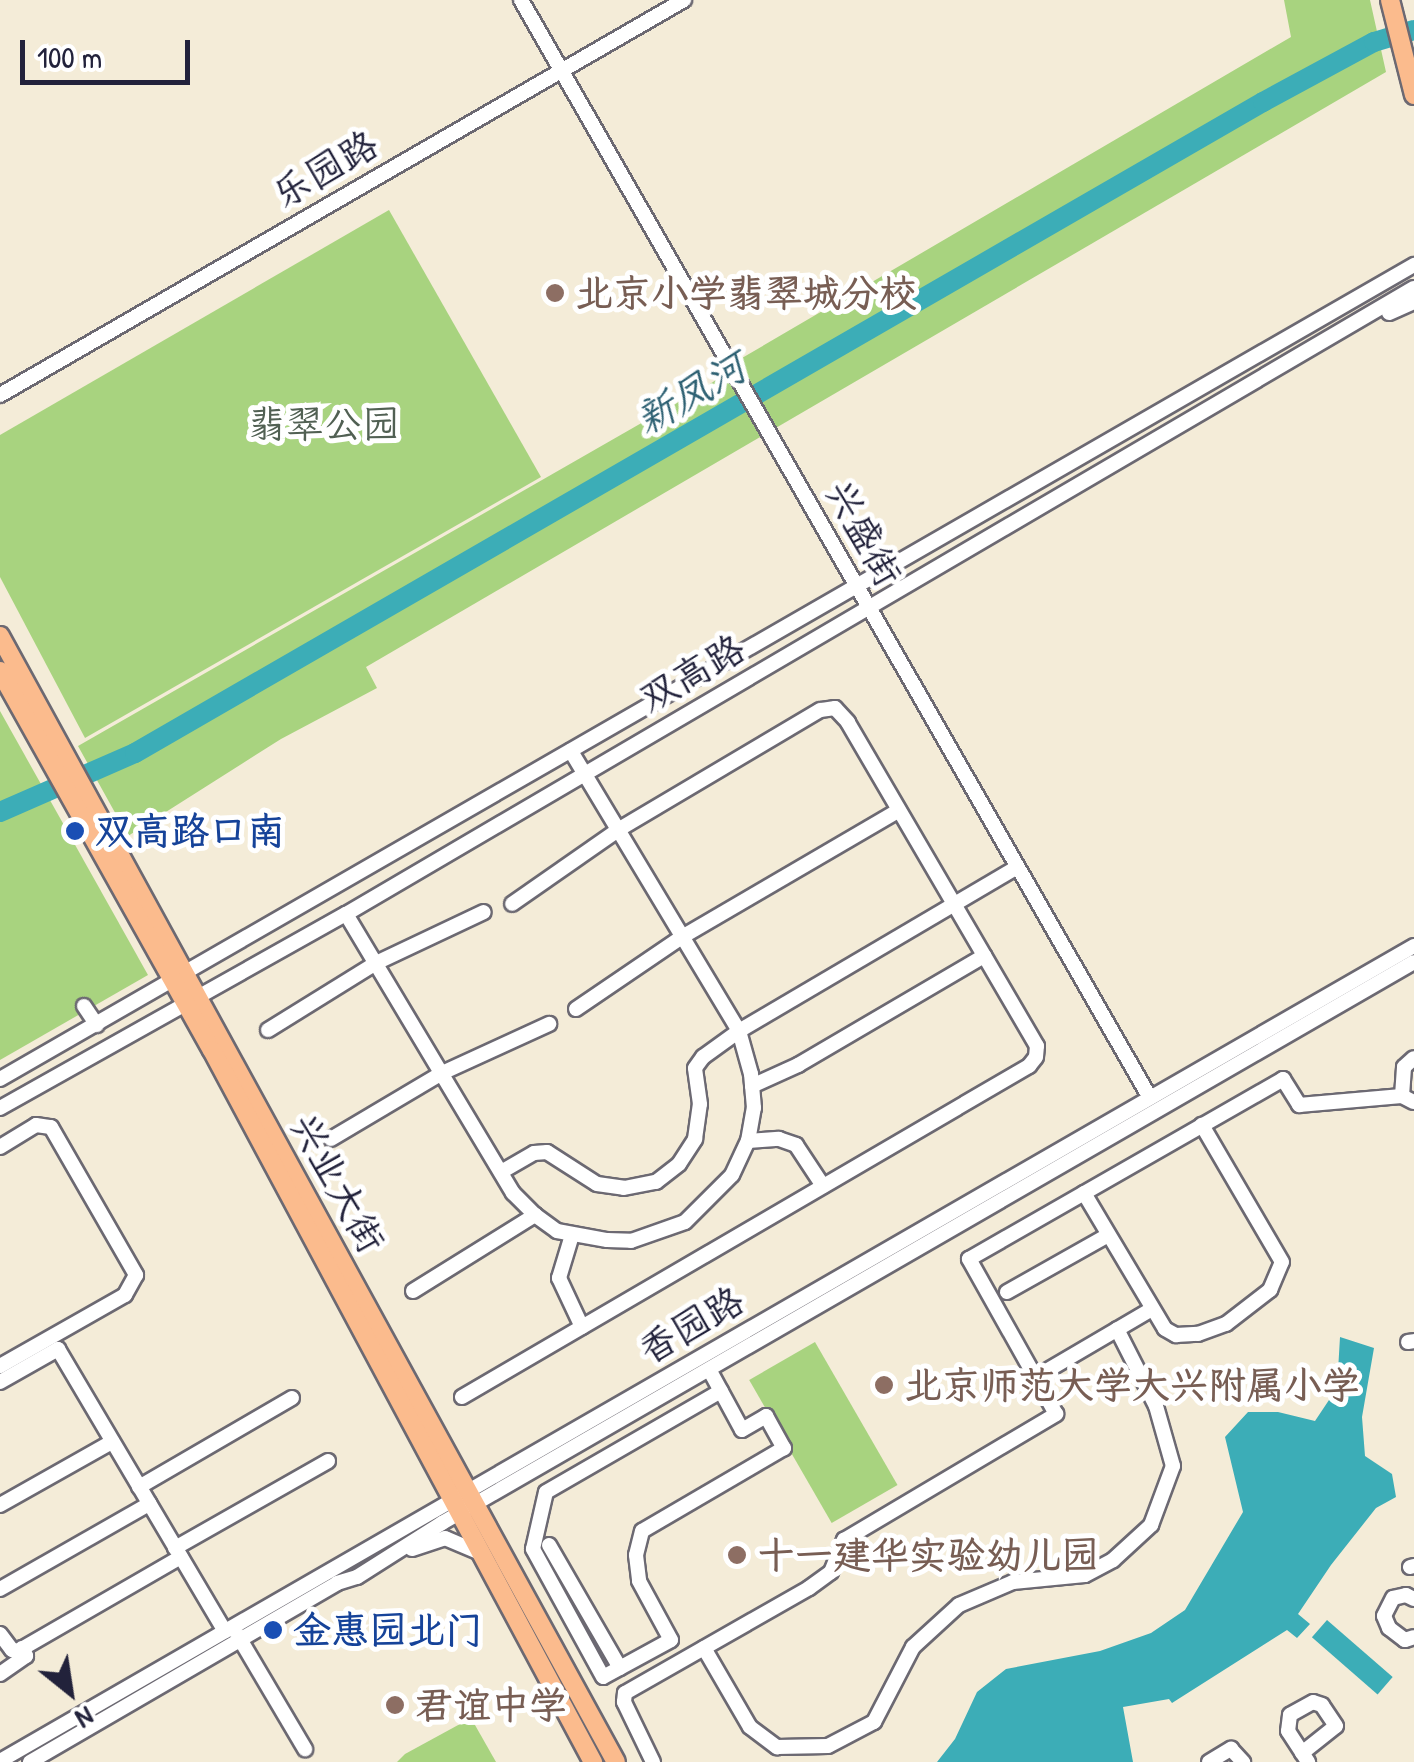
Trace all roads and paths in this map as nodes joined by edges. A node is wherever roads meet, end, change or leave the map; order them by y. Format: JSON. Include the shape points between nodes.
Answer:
{"nodes":[{"id":1,"x":522,"y":0,"type":"edge"},
{"id":2,"x":684,"y":0,"type":"edge"},
{"id":3,"x":1390,"y":0,"type":"edge"},
{"id":4,"x":562,"y":70,"type":"junction"},
{"id":5,"x":1414,"y":95,"type":"edge"},
{"id":6,"x":1414,"y":255,"type":"edge"},
{"id":7,"x":1414,"y":265,"type":"edge"},
{"id":8,"x":1397,"y":275,"type":"junction"},
{"id":9,"x":1414,"y":288,"type":"edge"},
{"id":10,"x":1414,"y":302,"type":"edge"},
{"id":11,"x":1333,"y":336,"type":"junction"},
{"id":12,"x":0,"y":395,"type":"edge"},
{"id":13,"x":856,"y":584,"type":"junction"},
{"id":14,"x":868,"y":607,"type":"junction"},
{"id":15,"x":0,"y":636,"type":"edge"},
{"id":16,"x":0,"y":671,"type":"edge"},
{"id":17,"x":570,"y":750,"type":"junction"},
{"id":18,"x":63,"y":768,"type":"junction"},
{"id":19,"x":584,"y":774,"type":"junction"},
{"id":20,"x":899,"y":810,"type":"junction"},
{"id":21,"x":618,"y":830,"type":"junction"},
{"id":22,"x":1017,"y":867,"type":"junction"},
{"id":23,"x":512,"y":904,"type":"dead end"},
{"id":24,"x":954,"y":904,"type":"junction"},
{"id":25,"x":484,"y":912,"type":"dead end"},
{"id":26,"x":346,"y":914,"type":"junction"},
{"id":27,"x":682,"y":936,"type":"junction"},
{"id":28,"x":1414,"y":946,"type":"edge"},
{"id":29,"x":984,"y":956,"type":"junction"},
{"id":30,"x":376,"y":962,"type":"junction"},
{"id":31,"x":1414,"y":962,"type":"edge"},
{"id":32,"x":180,"y":978,"type":"junction"},
{"id":33,"x":191,"y":998,"type":"junction"},
{"id":34,"x":84,"y":1006,"type":"dead end"},
{"id":35,"x":576,"y":1008,"type":"dead end"},
{"id":36,"x":549,"y":1024,"type":"dead end"},
{"id":37,"x":97,"y":1025,"type":"junction"},
{"id":38,"x":268,"y":1030,"type":"dead end"},
{"id":39,"x":739,"y":1031,"type":"junction"},
{"id":40,"x":1414,"y":1058,"type":"edge"},
{"id":41,"x":442,"y":1073,"type":"junction"},
{"id":42,"x":0,"y":1080,"type":"edge"},
{"id":43,"x":752,"y":1086,"type":"junction"},
{"id":44,"x":1150,"y":1098,"type":"junction"},
{"id":45,"x":1408,"y":1099,"type":"edge"},
{"id":46,"x":0,"y":1108,"type":"edge"},
{"id":47,"x":1202,"y":1125,"type":"junction"},
{"id":48,"x":331,"y":1139,"type":"dead end"},
{"id":49,"x":748,"y":1140,"type":"junction"},
{"id":50,"x":0,"y":1146,"type":"edge"},
{"id":51,"x":501,"y":1172,"type":"junction"},
{"id":52,"x":823,"y":1186,"type":"junction"},
{"id":53,"x":1084,"y":1193,"type":"junction"},
{"id":54,"x":535,"y":1215,"type":"junction"},
{"id":55,"x":1108,"y":1234,"type":"junction"},
{"id":56,"x":572,"y":1235,"type":"junction"},
{"id":57,"x":413,"y":1291,"type":"dead end"},
{"id":58,"x":1007,"y":1292,"type":"dead end"},
{"id":59,"x":1152,"y":1308,"type":"junction"},
{"id":60,"x":582,"y":1327,"type":"junction"},
{"id":61,"x":1117,"y":1329,"type":"junction"},
{"id":62,"x":0,"y":1366,"type":"edge"},
{"id":63,"x":1048,"y":1370,"type":"dead end"},
{"id":64,"x":710,"y":1371,"type":"junction"},
{"id":65,"x":0,"y":1382,"type":"edge"},
{"id":66,"x":721,"y":1391,"type":"junction"},
{"id":67,"x":462,"y":1397,"type":"dead end"},
{"id":68,"x":292,"y":1398,"type":"dead end"},
{"id":69,"x":112,"y":1442,"type":"junction"},
{"id":70,"x":328,"y":1461,"type":"dead end"},
{"id":71,"x":139,"y":1487,"type":"junction"},
{"id":72,"x":473,"y":1498,"type":"junction"},
{"id":73,"x":149,"y":1504,"type":"junction"},
{"id":74,"x":0,"y":1505,"type":"edge"},
{"id":75,"x":455,"y":1507,"type":"junction"},
{"id":76,"x":549,"y":1545,"type":"dead end"},
{"id":77,"x":178,"y":1553,"type":"junction"},
{"id":78,"x":480,"y":1553,"type":"junction"},
{"id":79,"x":393,"y":1556,"type":"junction"},
{"id":80,"x":0,"y":1589,"type":"edge"},
{"id":81,"x":1414,"y":1599,"type":"edge"},
{"id":82,"x":232,"y":1633,"type":"junction"},
{"id":83,"x":0,"y":1634,"type":"edge"},
{"id":84,"x":1414,"y":1637,"type":"edge"},
{"id":85,"x":22,"y":1648,"type":"junction"},
{"id":86,"x":704,"y":1648,"type":"junction"},
{"id":87,"x":620,"y":1668,"type":"junction"},
{"id":88,"x":0,"y":1674,"type":"edge"},
{"id":89,"x":305,"y":1750,"type":"dead end"},
{"id":90,"x":0,"y":1761,"type":"edge"},
{"id":91,"x":30,"y":1762,"type":"edge"},
{"id":92,"x":593,"y":1762,"type":"edge"},
{"id":93,"x":616,"y":1762,"type":"edge"},
{"id":94,"x":653,"y":1762,"type":"edge"},
{"id":95,"x":1209,"y":1762,"type":"edge"},
{"id":96,"x":1243,"y":1762,"type":"edge"}],
"edges":[{"from":1,"to":4,"type":"street","name":"兴盛街"},
{"from":2,"to":4,"type":"street","name":"乐园路"},
{"from":3,"to":5,"type":"main road"},
{"from":4,"to":12,"type":"street","name":"乐园路"},
{"from":4,"to":13,"type":"street","name":"兴盛街"},
{"from":6,"to":8,"type":"street"},
{"from":7,"to":8,"type":"street","name":"双高路"},
{"from":8,"to":13,"type":"street","name":"双高路"},
{"from":9,"to":11,"type":"street","name":"双高路"},
{"from":10,"to":11,"type":"street"},
{"from":11,"to":14,"type":"street","name":"双高路"},
{"from":13,"to":14,"type":"street","name":"兴盛街"},
{"from":13,"to":17,"type":"street","name":"双高路"},
{"from":14,"to":19,"type":"street","name":"双高路"},
{"from":14,"to":22,"type":"street","name":"兴盛街"},
{"from":15,"to":18,"type":"main road","name":"兴业大街"},
{"from":16,"to":18,"type":"main road","name":"兴业大街"},
{"from":17,"to":19,"type":"street"},
{"from":17,"to":32,"type":"street","name":"双高路"},
{"from":18,"to":32,"type":"main road","name":"兴业大街"},
{"from":19,"to":21,"type":"street"},
{"from":19,"to":26,"type":"street","name":"双高路"},
{"from":20,"to":21,"type":"street","via":[[835,708],[820,710]]},
{"from":20,"to":24,"type":"street"},
{"from":20,"to":27,"type":"street"},
{"from":21,"to":23,"type":"street"},
{"from":21,"to":27,"type":"street"},
{"from":22,"to":24,"type":"street"},
{"from":22,"to":44,"type":"street","name":"兴盛街"},
{"from":24,"to":29,"type":"street"},
{"from":24,"to":39,"type":"street"},
{"from":25,"to":30,"type":"street"},
{"from":26,"to":30,"type":"street"},
{"from":26,"to":33,"type":"street","name":"双高路"},
{"from":27,"to":35,"type":"street"},
{"from":27,"to":39,"type":"street"},
{"from":28,"to":44,"type":"street","name":"香园路"},
{"from":29,"to":43,"type":"street"},
{"from":29,"to":52,"type":"street","via":[[1037,1046],[1036,1057]]},
{"from":30,"to":38,"type":"street"},
{"from":30,"to":41,"type":"street"},
{"from":31,"to":64,"type":"street","name":"香园路"},
{"from":32,"to":33,"type":"main road","name":"兴业大街"},
{"from":32,"to":37,"type":"street","name":"双高路"},
{"from":33,"to":46,"type":"street","name":"双高路"},
{"from":33,"to":72,"type":"main road","name":"兴业大街"},
{"from":33,"to":75,"type":"main road","name":"兴业大街"},
{"from":34,"to":37,"type":"street"},
{"from":36,"to":41,"type":"street"},
{"from":37,"to":42,"type":"street","name":"双高路"},
{"from":39,"to":43,"type":"street"},
{"from":39,"to":51,"type":"street","via":[[695,1068],[695,1139],[656,1182],[597,1184],[548,1152]]},
{"from":40,"to":45,"type":"street","via":[[1404,1068]]},
{"from":41,"to":48,"type":"street"},
{"from":41,"to":51,"type":"street"},
{"from":43,"to":49,"type":"street"},
{"from":44,"to":72,"type":"street","name":"香园路"},
{"from":45,"to":47,"type":"street","via":[[1299,1105],[1282,1079]]},
{"from":47,"to":53,"type":"street"},
{"from":47,"to":59,"type":"street","via":[[1282,1262],[1280,1275],[1249,1310],[1198,1334],[1164,1330]]},
{"from":49,"to":52,"type":"street","via":[[796,1146]]},
{"from":49,"to":56,"type":"street","via":[[732,1175],[685,1222],[631,1240]]},
{"from":50,"to":62,"type":"street","via":[[36,1126],[52,1127],[136,1276],[125,1296]]},
{"from":51,"to":54,"type":"street"},
{"from":52,"to":60,"type":"street"},
{"from":53,"to":55,"type":"street"},
{"from":53,"to":86,"type":"street","via":[[969,1259],[1056,1414],[844,1540],[830,1572],[810,1588]]},
{"from":54,"to":56,"type":"street"},
{"from":54,"to":57,"type":"street"},
{"from":55,"to":58,"type":"street"},
{"from":55,"to":59,"type":"street"},
{"from":56,"to":60,"type":"street","via":[[559,1278]]},
{"from":59,"to":61,"type":"street"},
{"from":60,"to":67,"type":"street"},
{"from":61,"to":63,"type":"street"},
{"from":61,"to":86,"type":"street","via":[[1156,1406],[1173,1466],[1150,1525],[1114,1560],[1085,1574],[1013,1582],[959,1605],[913,1647],[874,1722],[828,1746],[777,1746],[750,1726]]},
{"from":64,"to":66,"type":"street"},
{"from":64,"to":72,"type":"street","name":"香园路"},
{"from":65,"to":69,"type":"street","via":[[58,1349]]},
{"from":66,"to":87,"type":"street","via":[[546,1492],[532,1549],[602,1677]]},
{"from":66,"to":87,"type":"street","via":[[742,1430],[766,1416],[784,1448],[642,1531],[639,1581],[671,1640]]},
{"from":68,"to":71,"type":"street"},
{"from":69,"to":71,"type":"street"},
{"from":69,"to":74,"type":"street"},
{"from":70,"to":77,"type":"street"},
{"from":71,"to":73,"type":"street"},
{"from":72,"to":75,"type":"street","name":"香园路"},
{"from":72,"to":93,"type":"main road","name":"兴业大街"},
{"from":73,"to":77,"type":"street"},
{"from":73,"to":80,"type":"street"},
{"from":75,"to":78,"type":"main road","name":"兴业大街"},
{"from":75,"to":79,"type":"street","name":"香园路"},
{"from":75,"to":82,"type":"street","name":"香园路"},
{"from":76,"to":87,"type":"street"},
{"from":77,"to":82,"type":"street"},
{"from":77,"to":85,"type":"street"},
{"from":78,"to":79,"type":"street","via":[[445,1538]]},
{"from":78,"to":92,"type":"main road","name":"兴业大街"},
{"from":79,"to":82,"type":"street","name":"香园路"},
{"from":81,"to":84,"type":"street","via":[[1394,1598],[1384,1616],[1405,1640]]},
{"from":82,"to":89,"type":"street"},
{"from":82,"to":90,"type":"street","name":"香园路"},
{"from":82,"to":91,"type":"street","name":"香园路"},
{"from":83,"to":85,"type":"street","via":[[12,1650]]},
{"from":85,"to":88,"type":"street","via":[[21,1662]]},
{"from":86,"to":94,"type":"street","via":[[625,1693]]},
{"from":95,"to":96,"type":"street","via":[[1231,1750]]}]}
